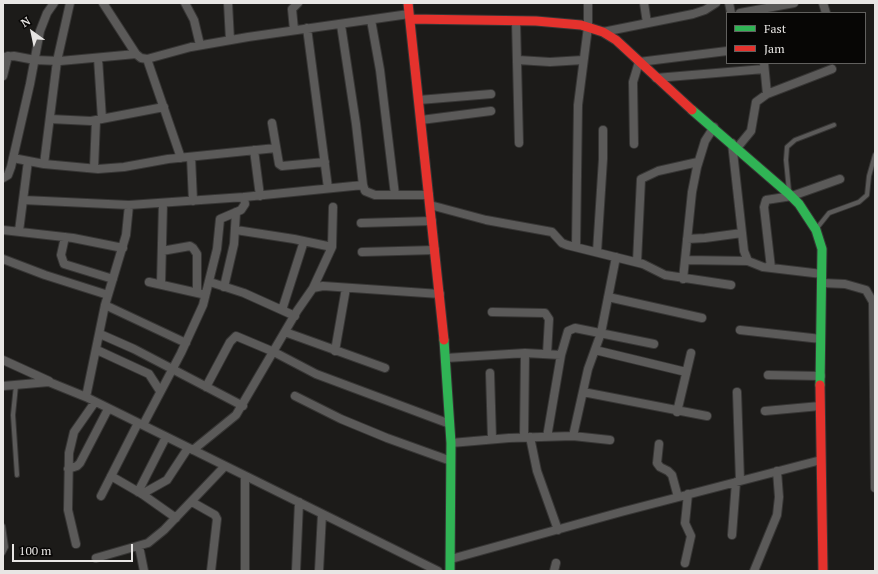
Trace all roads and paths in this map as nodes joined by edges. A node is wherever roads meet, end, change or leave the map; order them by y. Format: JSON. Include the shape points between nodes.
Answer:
{"nodes":[{"id":1,"x":54,"y":3,"type":"edge"},
{"id":2,"x":70,"y":3,"type":"edge"},
{"id":3,"x":185,"y":3,"type":"edge"},
{"id":4,"x":228,"y":3,"type":"edge"},
{"id":5,"x":408,"y":3,"type":"edge"},
{"id":6,"x":588,"y":3,"type":"edge"},
{"id":7,"x":644,"y":3,"type":"edge"},
{"id":8,"x":716,"y":3,"type":"edge"},
{"id":9,"x":794,"y":3,"type":"edge"},
{"id":10,"x":104,"y":4,"type":"edge"},
{"id":11,"x":295,"y":4,"type":"edge"},
{"id":12,"x":757,"y":11,"type":"edge"},
{"id":13,"x":410,"y":17,"type":"junction"},
{"id":14,"x":371,"y":20,"type":"junction"},
{"id":15,"x":516,"y":21,"type":"junction"},
{"id":16,"x":647,"y":23,"type":"junction"},
{"id":17,"x":340,"y":25,"type":"junction"},
{"id":18,"x":588,"y":27,"type":"junction"},
{"id":19,"x":307,"y":28,"type":"junction"},
{"id":20,"x":294,"y":30,"type":"junction"},
{"id":21,"x":603,"y":32,"type":"junction"},
{"id":22,"x":230,"y":40,"type":"junction"},
{"id":23,"x":200,"y":46,"type":"junction"},
{"id":24,"x":726,"y":51,"type":"edge"},
{"id":25,"x":136,"y":54,"type":"junction"},
{"id":26,"x":5,"y":57,"type":"edge"},
{"id":27,"x":98,"y":58,"type":"junction"},
{"id":28,"x":147,"y":59,"type":"junction"},
{"id":29,"x":35,"y":60,"type":"junction"},
{"id":30,"x":518,"y":60,"type":"junction"},
{"id":31,"x":583,"y":60,"type":"junction"},
{"id":32,"x":57,"y":61,"type":"junction"},
{"id":33,"x":639,"y":62,"type":"junction"},
{"id":34,"x":764,"y":66,"type":"edge"},
{"id":35,"x":832,"y":69,"type":"dead end"},
{"id":36,"x":3,"y":76,"type":"edge"},
{"id":37,"x":656,"y":78,"type":"junction"},
{"id":38,"x":491,"y":94,"type":"dead end"},
{"id":39,"x":768,"y":94,"type":"junction"},
{"id":40,"x":418,"y":100,"type":"junction"},
{"id":41,"x":164,"y":107,"type":"junction"},
{"id":42,"x":491,"y":111,"type":"dead end"},
{"id":43,"x":50,"y":119,"type":"junction"},
{"id":44,"x":99,"y":120,"type":"junction"},
{"id":45,"x":421,"y":120,"type":"junction"},
{"id":46,"x":272,"y":123,"type":"dead end"},
{"id":47,"x":834,"y":125,"type":"dead end"},
{"id":48,"x":714,"y":127,"type":"junction"},
{"id":49,"x":603,"y":130,"type":"dead end"},
{"id":50,"x":519,"y":143,"type":"dead end"},
{"id":51,"x":634,"y":144,"type":"dead end"},
{"id":52,"x":735,"y":145,"type":"junction"},
{"id":53,"x":276,"y":148,"type":"junction"},
{"id":54,"x":254,"y":150,"type":"junction"},
{"id":55,"x":875,"y":155,"type":"edge"},
{"id":56,"x":191,"y":157,"type":"junction"},
{"id":57,"x":13,"y":158,"type":"junction"},
{"id":58,"x":181,"y":158,"type":"junction"},
{"id":59,"x":28,"y":161,"type":"junction"},
{"id":60,"x":325,"y":162,"type":"junction"},
{"id":61,"x":698,"y":162,"type":"junction"},
{"id":62,"x":44,"y":164,"type":"junction"},
{"id":63,"x":94,"y":168,"type":"junction"},
{"id":64,"x":3,"y":178,"type":"edge"},
{"id":65,"x":840,"y":180,"type":"dead end"},
{"id":66,"x":363,"y":185,"type":"junction"},
{"id":67,"x":328,"y":188,"type":"junction"},
{"id":68,"x":395,"y":195,"type":"junction"},
{"id":69,"x":429,"y":195,"type":"junction"},
{"id":70,"x":791,"y":195,"type":"junction"},
{"id":71,"x":260,"y":196,"type":"junction"},
{"id":72,"x":244,"y":197,"type":"junction"},
{"id":73,"x":23,"y":200,"type":"junction"},
{"id":74,"x":193,"y":201,"type":"junction"},
{"id":75,"x":162,"y":203,"type":"junction"},
{"id":76,"x":129,"y":205,"type":"junction"},
{"id":77,"x":430,"y":205,"type":"junction"},
{"id":78,"x":333,"y":207,"type":"dead end"},
{"id":79,"x":236,"y":212,"type":"junction"},
{"id":80,"x":432,"y":221,"type":"junction"},
{"id":81,"x":361,"y":223,"type":"dead end"},
{"id":82,"x":3,"y":230,"type":"edge"},
{"id":83,"x":236,"y":230,"type":"junction"},
{"id":84,"x":816,"y":230,"type":"junction"},
{"id":85,"x":19,"y":231,"type":"junction"},
{"id":86,"x":742,"y":233,"type":"junction"},
{"id":87,"x":65,"y":237,"type":"junction"},
{"id":88,"x":687,"y":239,"type":"junction"},
{"id":89,"x":304,"y":241,"type":"junction"},
{"id":90,"x":332,"y":247,"type":"junction"},
{"id":91,"x":576,"y":247,"type":"junction"},
{"id":92,"x":123,"y":248,"type":"junction"},
{"id":93,"x":435,"y":250,"type":"junction"},
{"id":94,"x":162,"y":251,"type":"junction"},
{"id":95,"x":362,"y":252,"type":"dead end"},
{"id":96,"x":597,"y":252,"type":"junction"},
{"id":97,"x":616,"y":257,"type":"junction"},
{"id":98,"x":3,"y":259,"type":"edge"},
{"id":99,"x":685,"y":260,"type":"junction"},
{"id":100,"x":748,"y":261,"type":"junction"},
{"id":101,"x":637,"y":262,"type":"junction"},
{"id":102,"x":771,"y":268,"type":"junction"},
{"id":103,"x":822,"y":278,"type":"junction"},
{"id":104,"x":113,"y":279,"type":"junction"},
{"id":105,"x":683,"y":279,"type":"junction"},
{"id":106,"x":149,"y":282,"type":"dead end"},
{"id":107,"x":210,"y":282,"type":"junction"},
{"id":108,"x":161,"y":284,"type":"junction"},
{"id":109,"x":731,"y":285,"type":"dead end"},
{"id":110,"x":224,"y":287,"type":"junction"},
{"id":111,"x":312,"y":288,"type":"junction"},
{"id":112,"x":346,"y":288,"type":"junction"},
{"id":113,"x":197,"y":292,"type":"junction"},
{"id":114,"x":440,"y":294,"type":"junction"},
{"id":115,"x":108,"y":295,"type":"junction"},
{"id":116,"x":207,"y":295,"type":"junction"},
{"id":117,"x":608,"y":297,"type":"junction"},
{"id":118,"x":105,"y":305,"type":"junction"},
{"id":119,"x":282,"y":310,"type":"junction"},
{"id":120,"x":492,"y":312,"type":"dead end"},
{"id":121,"x":294,"y":316,"type":"junction"},
{"id":122,"x":702,"y":318,"type":"dead end"},
{"id":123,"x":740,"y":330,"type":"dead end"},
{"id":124,"x":285,"y":332,"type":"junction"},
{"id":125,"x":601,"y":333,"type":"junction"},
{"id":126,"x":100,"y":334,"type":"junction"},
{"id":127,"x":821,"y":339,"type":"junction"},
{"id":128,"x":186,"y":344,"type":"junction"},
{"id":129,"x":654,"y":344,"type":"dead end"},
{"id":130,"x":96,"y":350,"type":"junction"},
{"id":131,"x":335,"y":350,"type":"junction"},
{"id":132,"x":595,"y":350,"type":"junction"},
{"id":133,"x":274,"y":352,"type":"junction"},
{"id":134,"x":526,"y":353,"type":"junction"},
{"id":135,"x":691,"y":353,"type":"dead end"},
{"id":136,"x":547,"y":354,"type":"junction"},
{"id":137,"x":561,"y":355,"type":"junction"},
{"id":138,"x":446,"y":358,"type":"junction"},
{"id":139,"x":3,"y":360,"type":"edge"},
{"id":140,"x":385,"y":368,"type":"dead end"},
{"id":141,"x":173,"y":369,"type":"junction"},
{"id":142,"x":686,"y":372,"type":"junction"},
{"id":143,"x":490,"y":373,"type":"dead end"},
{"id":144,"x":768,"y":375,"type":"dead end"},
{"id":145,"x":821,"y":376,"type":"junction"},
{"id":146,"x":50,"y":382,"type":"junction"},
{"id":147,"x":16,"y":385,"type":"junction"},
{"id":148,"x":3,"y":386,"type":"edge"},
{"id":149,"x":206,"y":387,"type":"junction"},
{"id":150,"x":160,"y":391,"type":"junction"},
{"id":151,"x":583,"y":392,"type":"junction"},
{"id":152,"x":737,"y":392,"type":"dead end"},
{"id":153,"x":295,"y":396,"type":"dead end"},
{"id":154,"x":86,"y":397,"type":"junction"},
{"id":155,"x":95,"y":402,"type":"junction"},
{"id":156,"x":243,"y":406,"type":"junction"},
{"id":157,"x":820,"y":406,"type":"junction"},
{"id":158,"x":108,"y":409,"type":"junction"},
{"id":159,"x":677,"y":412,"type":"junction"},
{"id":160,"x":765,"y":412,"type":"dead end"},
{"id":161,"x":706,"y":416,"type":"dead end"},
{"id":162,"x":140,"y":424,"type":"junction"},
{"id":163,"x":450,"y":424,"type":"junction"},
{"id":164,"x":573,"y":436,"type":"junction"},
{"id":165,"x":166,"y":437,"type":"junction"},
{"id":166,"x":527,"y":437,"type":"junction"},
{"id":167,"x":547,"y":437,"type":"junction"},
{"id":168,"x":492,"y":439,"type":"junction"},
{"id":169,"x":610,"y":440,"type":"dead end"},
{"id":170,"x":451,"y":443,"type":"junction"},
{"id":171,"x":659,"y":444,"type":"dead end"},
{"id":172,"x":190,"y":449,"type":"junction"},
{"id":173,"x":821,"y":460,"type":"junction"},
{"id":174,"x":451,"y":461,"type":"junction"},
{"id":175,"x":225,"y":466,"type":"junction"},
{"id":176,"x":68,"y":469,"type":"junction"},
{"id":177,"x":777,"y":471,"type":"junction"},
{"id":178,"x":17,"y":475,"type":"dead end"},
{"id":179,"x":111,"y":476,"type":"junction"},
{"id":180,"x":245,"y":476,"type":"junction"},
{"id":181,"x":738,"y":481,"type":"junction"},
{"id":182,"x":875,"y":488,"type":"edge"},
{"id":183,"x":140,"y":493,"type":"junction"},
{"id":184,"x":688,"y":494,"type":"junction"},
{"id":185,"x":101,"y":496,"type":"dead end"},
{"id":186,"x":678,"y":497,"type":"junction"},
{"id":187,"x":192,"y":502,"type":"junction"},
{"id":188,"x":299,"y":502,"type":"junction"},
{"id":189,"x":322,"y":514,"type":"junction"},
{"id":190,"x":176,"y":518,"type":"junction"},
{"id":191,"x":3,"y":526,"type":"edge"},
{"id":192,"x":558,"y":530,"type":"junction"},
{"id":193,"x":732,"y":535,"type":"dead end"},
{"id":194,"x":76,"y":544,"type":"dead end"},
{"id":195,"x":139,"y":546,"type":"junction"},
{"id":196,"x":3,"y":553,"type":"edge"},
{"id":197,"x":96,"y":558,"type":"dead end"},
{"id":198,"x":451,"y":560,"type":"junction"},
{"id":199,"x":685,"y":563,"type":"dead end"},
{"id":200,"x":144,"y":571,"type":"edge"},
{"id":201,"x":211,"y":571,"type":"edge"},
{"id":202,"x":245,"y":571,"type":"edge"},
{"id":203,"x":296,"y":571,"type":"edge"},
{"id":204,"x":319,"y":571,"type":"edge"},
{"id":205,"x":438,"y":571,"type":"edge"},
{"id":206,"x":450,"y":571,"type":"edge"},
{"id":207,"x":754,"y":571,"type":"edge"},
{"id":208,"x":823,"y":571,"type":"edge"}],
"edges":[{"from":1,"to":29,"type":"street","via":[[44,20]]},
{"from":2,"to":32,"type":"street"},
{"from":3,"to":23,"type":"street","via":[[194,20]]},
{"from":4,"to":22,"type":"street"},
{"from":5,"to":13,"type":"street"},
{"from":6,"to":18,"type":"street"},
{"from":7,"to":16,"type":"street"},
{"from":8,"to":16,"type":"street","via":[[693,14]]},
{"from":9,"to":12,"type":"street"},
{"from":10,"to":25,"type":"street"},
{"from":11,"to":20,"type":"street","via":[[292,9]]},
{"from":13,"to":14,"type":"street"},
{"from":13,"to":15,"type":"street"},
{"from":13,"to":40,"type":"street"},
{"from":14,"to":17,"type":"street"},
{"from":14,"to":68,"type":"street","via":[[380,70]]},
{"from":15,"to":18,"type":"street"},
{"from":15,"to":30,"type":"street"},
{"from":16,"to":21,"type":"street"},
{"from":17,"to":19,"type":"street"},
{"from":17,"to":66,"type":"street"},
{"from":18,"to":21,"type":"street"},
{"from":18,"to":31,"type":"street"},
{"from":19,"to":20,"type":"street"},
{"from":19,"to":60,"type":"street"},
{"from":20,"to":22,"type":"street"},
{"from":21,"to":33,"type":"street","via":[[616,40]]},
{"from":22,"to":23,"type":"street"},
{"from":23,"to":28,"type":"street"},
{"from":24,"to":33,"type":"street"},
{"from":25,"to":27,"type":"street"},
{"from":25,"to":28,"type":"street"},
{"from":26,"to":29,"type":"street"},
{"from":26,"to":36,"type":"street"},
{"from":27,"to":32,"type":"street"},
{"from":27,"to":44,"type":"street"},
{"from":28,"to":41,"type":"street"},
{"from":29,"to":32,"type":"street"},
{"from":29,"to":57,"type":"street"},
{"from":30,"to":31,"type":"street"},
{"from":30,"to":50,"type":"street"},
{"from":31,"to":91,"type":"street","via":[[578,105]]},
{"from":32,"to":43,"type":"street"},
{"from":33,"to":37,"type":"street"},
{"from":33,"to":51,"type":"street","via":[[633,88]]},
{"from":34,"to":37,"type":"street"},
{"from":34,"to":39,"type":"street"},
{"from":35,"to":39,"type":"street"},
{"from":37,"to":48,"type":"street"},
{"from":38,"to":40,"type":"street"},
{"from":39,"to":52,"type":"street","via":[[756,102],[751,131]]},
{"from":40,"to":45,"type":"street"},
{"from":41,"to":44,"type":"street"},
{"from":41,"to":58,"type":"street"},
{"from":42,"to":45,"type":"street"},
{"from":43,"to":44,"type":"street","via":[[81,122]]},
{"from":43,"to":62,"type":"street"},
{"from":44,"to":63,"type":"street"},
{"from":45,"to":69,"type":"street"},
{"from":46,"to":53,"type":"street"},
{"from":47,"to":70,"type":"lane","via":[[795,140],[787,147],[786,160]]},
{"from":48,"to":52,"type":"street"},
{"from":48,"to":61,"type":"street","via":[[705,140]]},
{"from":49,"to":96,"type":"street"},
{"from":52,"to":70,"type":"street"},
{"from":52,"to":86,"type":"street"},
{"from":53,"to":54,"type":"street"},
{"from":53,"to":60,"type":"street","via":[[278,162],[282,166]]},
{"from":54,"to":56,"type":"street"},
{"from":54,"to":71,"type":"street"},
{"from":55,"to":84,"type":"lane","via":[[867,195],[859,202],[829,213]]},
{"from":56,"to":58,"type":"street"},
{"from":56,"to":74,"type":"street"},
{"from":57,"to":59,"type":"street"},
{"from":57,"to":64,"type":"street","via":[[8,175]]},
{"from":58,"to":63,"type":"street","via":[[124,167]]},
{"from":59,"to":62,"type":"street"},
{"from":59,"to":73,"type":"street"},
{"from":60,"to":67,"type":"street"},
{"from":61,"to":88,"type":"street"},
{"from":61,"to":101,"type":"street","via":[[658,171],[642,179]]},
{"from":62,"to":63,"type":"street"},
{"from":65,"to":70,"type":"street"},
{"from":66,"to":67,"type":"street"},
{"from":66,"to":68,"type":"street","via":[[369,193]]},
{"from":67,"to":71,"type":"street"},
{"from":68,"to":69,"type":"street"},
{"from":69,"to":77,"type":"street"},
{"from":70,"to":84,"type":"street"},
{"from":70,"to":102,"type":"street","via":[[771,198],[764,203]]},
{"from":71,"to":72,"type":"street"},
{"from":72,"to":74,"type":"street"},
{"from":72,"to":79,"type":"street","via":[[244,207]]},
{"from":73,"to":76,"type":"street"},
{"from":73,"to":85,"type":"street"},
{"from":74,"to":75,"type":"street"},
{"from":75,"to":76,"type":"street"},
{"from":75,"to":94,"type":"street"},
{"from":76,"to":92,"type":"street","via":[[128,228]]},
{"from":77,"to":80,"type":"street"},
{"from":77,"to":91,"type":"street","via":[[486,220],[552,232],[562,243]]},
{"from":78,"to":90,"type":"street"},
{"from":79,"to":83,"type":"street"},
{"from":79,"to":107,"type":"street","via":[[220,219]]},
{"from":80,"to":81,"type":"street"},
{"from":80,"to":93,"type":"street"},
{"from":82,"to":85,"type":"street"},
{"from":83,"to":89,"type":"street"},
{"from":83,"to":110,"type":"street"},
{"from":84,"to":103,"type":"street","via":[[822,249]]},
{"from":85,"to":87,"type":"street"},
{"from":86,"to":88,"type":"street"},
{"from":86,"to":100,"type":"street","via":[[745,257]]},
{"from":87,"to":92,"type":"street"},
{"from":87,"to":104,"type":"street","via":[[61,255],[64,264]]},
{"from":88,"to":99,"type":"street"},
{"from":89,"to":90,"type":"street"},
{"from":89,"to":119,"type":"street"},
{"from":90,"to":111,"type":"street"},
{"from":91,"to":96,"type":"street"},
{"from":92,"to":104,"type":"street"},
{"from":93,"to":95,"type":"street"},
{"from":93,"to":114,"type":"street"},
{"from":94,"to":108,"type":"street"},
{"from":94,"to":113,"type":"street","via":[[190,246],[193,248],[197,254]]},
{"from":96,"to":97,"type":"street"},
{"from":97,"to":101,"type":"street"},
{"from":97,"to":117,"type":"street"},
{"from":98,"to":115,"type":"street"},
{"from":99,"to":100,"type":"street"},
{"from":99,"to":105,"type":"street"},
{"from":100,"to":102,"type":"street"},
{"from":101,"to":105,"type":"street"},
{"from":102,"to":103,"type":"street"},
{"from":103,"to":127,"type":"street"},
{"from":103,"to":182,"type":"street","via":[[866,290],[873,302]]},
{"from":104,"to":115,"type":"street"},
{"from":105,"to":109,"type":"street"},
{"from":106,"to":108,"type":"street"},
{"from":107,"to":110,"type":"street"},
{"from":107,"to":116,"type":"street"},
{"from":108,"to":113,"type":"street"},
{"from":110,"to":119,"type":"street"},
{"from":111,"to":112,"type":"street"},
{"from":111,"to":121,"type":"street"},
{"from":112,"to":114,"type":"street"},
{"from":112,"to":131,"type":"street"},
{"from":113,"to":116,"type":"street"},
{"from":114,"to":138,"type":"street"},
{"from":115,"to":118,"type":"street"},
{"from":116,"to":128,"type":"street"},
{"from":117,"to":122,"type":"street"},
{"from":117,"to":125,"type":"street"},
{"from":118,"to":126,"type":"street"},
{"from":118,"to":128,"type":"street"},
{"from":119,"to":121,"type":"street"},
{"from":120,"to":136,"type":"street","via":[[545,313],[548,319]]},
{"from":121,"to":124,"type":"street"},
{"from":123,"to":127,"type":"street"},
{"from":124,"to":131,"type":"street"},
{"from":124,"to":133,"type":"street"},
{"from":125,"to":129,"type":"street"},
{"from":125,"to":132,"type":"street"},
{"from":125,"to":137,"type":"street","via":[[571,329],[566,334]]},
{"from":126,"to":130,"type":"street"},
{"from":126,"to":141,"type":"street"},
{"from":127,"to":145,"type":"street"},
{"from":128,"to":141,"type":"street"},
{"from":130,"to":150,"type":"street","via":[[149,374]]},
{"from":130,"to":154,"type":"street"},
{"from":131,"to":140,"type":"street"},
{"from":132,"to":142,"type":"street"},
{"from":132,"to":151,"type":"street"},
{"from":133,"to":149,"type":"street","via":[[236,336],[230,342]]},
{"from":133,"to":156,"type":"street"},
{"from":133,"to":163,"type":"street","via":[[316,374]]},
{"from":134,"to":136,"type":"street"},
{"from":134,"to":138,"type":"street"},
{"from":134,"to":166,"type":"street"},
{"from":135,"to":142,"type":"street"},
{"from":136,"to":137,"type":"street"},
{"from":137,"to":167,"type":"street"},
{"from":138,"to":163,"type":"street"},
{"from":139,"to":146,"type":"street"},
{"from":141,"to":149,"type":"street"},
{"from":141,"to":150,"type":"street"},
{"from":142,"to":159,"type":"street"},
{"from":143,"to":168,"type":"street"},
{"from":144,"to":145,"type":"street"},
{"from":145,"to":157,"type":"street"},
{"from":146,"to":147,"type":"street"},
{"from":146,"to":154,"type":"street"},
{"from":147,"to":148,"type":"street"},
{"from":147,"to":178,"type":"lane","via":[[14,416]]},
{"from":149,"to":156,"type":"street"},
{"from":150,"to":162,"type":"street"},
{"from":151,"to":159,"type":"street","via":[[632,400]]},
{"from":151,"to":164,"type":"street"},
{"from":152,"to":181,"type":"street"},
{"from":153,"to":174,"type":"street","via":[[341,419]]},
{"from":154,"to":155,"type":"street"},
{"from":155,"to":158,"type":"street"},
{"from":155,"to":176,"type":"street","via":[[74,432]]},
{"from":156,"to":172,"type":"street","via":[[230,422]]},
{"from":157,"to":160,"type":"street"},
{"from":157,"to":173,"type":"street"},
{"from":158,"to":162,"type":"street"},
{"from":158,"to":176,"type":"street","via":[[80,463]]},
{"from":159,"to":161,"type":"street"},
{"from":162,"to":165,"type":"street"},
{"from":162,"to":179,"type":"street"},
{"from":163,"to":170,"type":"street"},
{"from":164,"to":167,"type":"street"},
{"from":164,"to":169,"type":"street"},
{"from":165,"to":172,"type":"street"},
{"from":165,"to":183,"type":"street"},
{"from":166,"to":167,"type":"street"},
{"from":166,"to":168,"type":"street"},
{"from":166,"to":192,"type":"street"},
{"from":168,"to":170,"type":"street"},
{"from":170,"to":174,"type":"street"},
{"from":171,"to":186,"type":"street","via":[[657,463],[660,468],[672,475]]},
{"from":172,"to":175,"type":"street"},
{"from":172,"to":183,"type":"street","via":[[168,480]]},
{"from":173,"to":177,"type":"street"},
{"from":173,"to":208,"type":"street"},
{"from":174,"to":198,"type":"street"},
{"from":175,"to":180,"type":"street"},
{"from":175,"to":187,"type":"street"},
{"from":176,"to":194,"type":"street","via":[[68,510]]},
{"from":177,"to":181,"type":"street"},
{"from":177,"to":207,"type":"street","via":[[777,514]]},
{"from":179,"to":183,"type":"street"},
{"from":179,"to":185,"type":"street"},
{"from":180,"to":188,"type":"street"},
{"from":180,"to":202,"type":"street"},
{"from":181,"to":184,"type":"street"},
{"from":181,"to":193,"type":"street"},
{"from":183,"to":190,"type":"street"},
{"from":184,"to":186,"type":"street"},
{"from":184,"to":199,"type":"street","via":[[685,523],[691,536]]},
{"from":186,"to":192,"type":"street"},
{"from":187,"to":190,"type":"street"},
{"from":187,"to":201,"type":"street","via":[[215,515],[217,519]]},
{"from":188,"to":189,"type":"street"},
{"from":188,"to":203,"type":"street"},
{"from":189,"to":204,"type":"street"},
{"from":189,"to":205,"type":"street"},
{"from":190,"to":195,"type":"street","via":[[155,538]]},
{"from":191,"to":196,"type":"lane","via":[[6,547]]},
{"from":192,"to":198,"type":"street"},
{"from":195,"to":197,"type":"street"},
{"from":195,"to":200,"type":"street"},
{"from":198,"to":206,"type":"street"}]}
